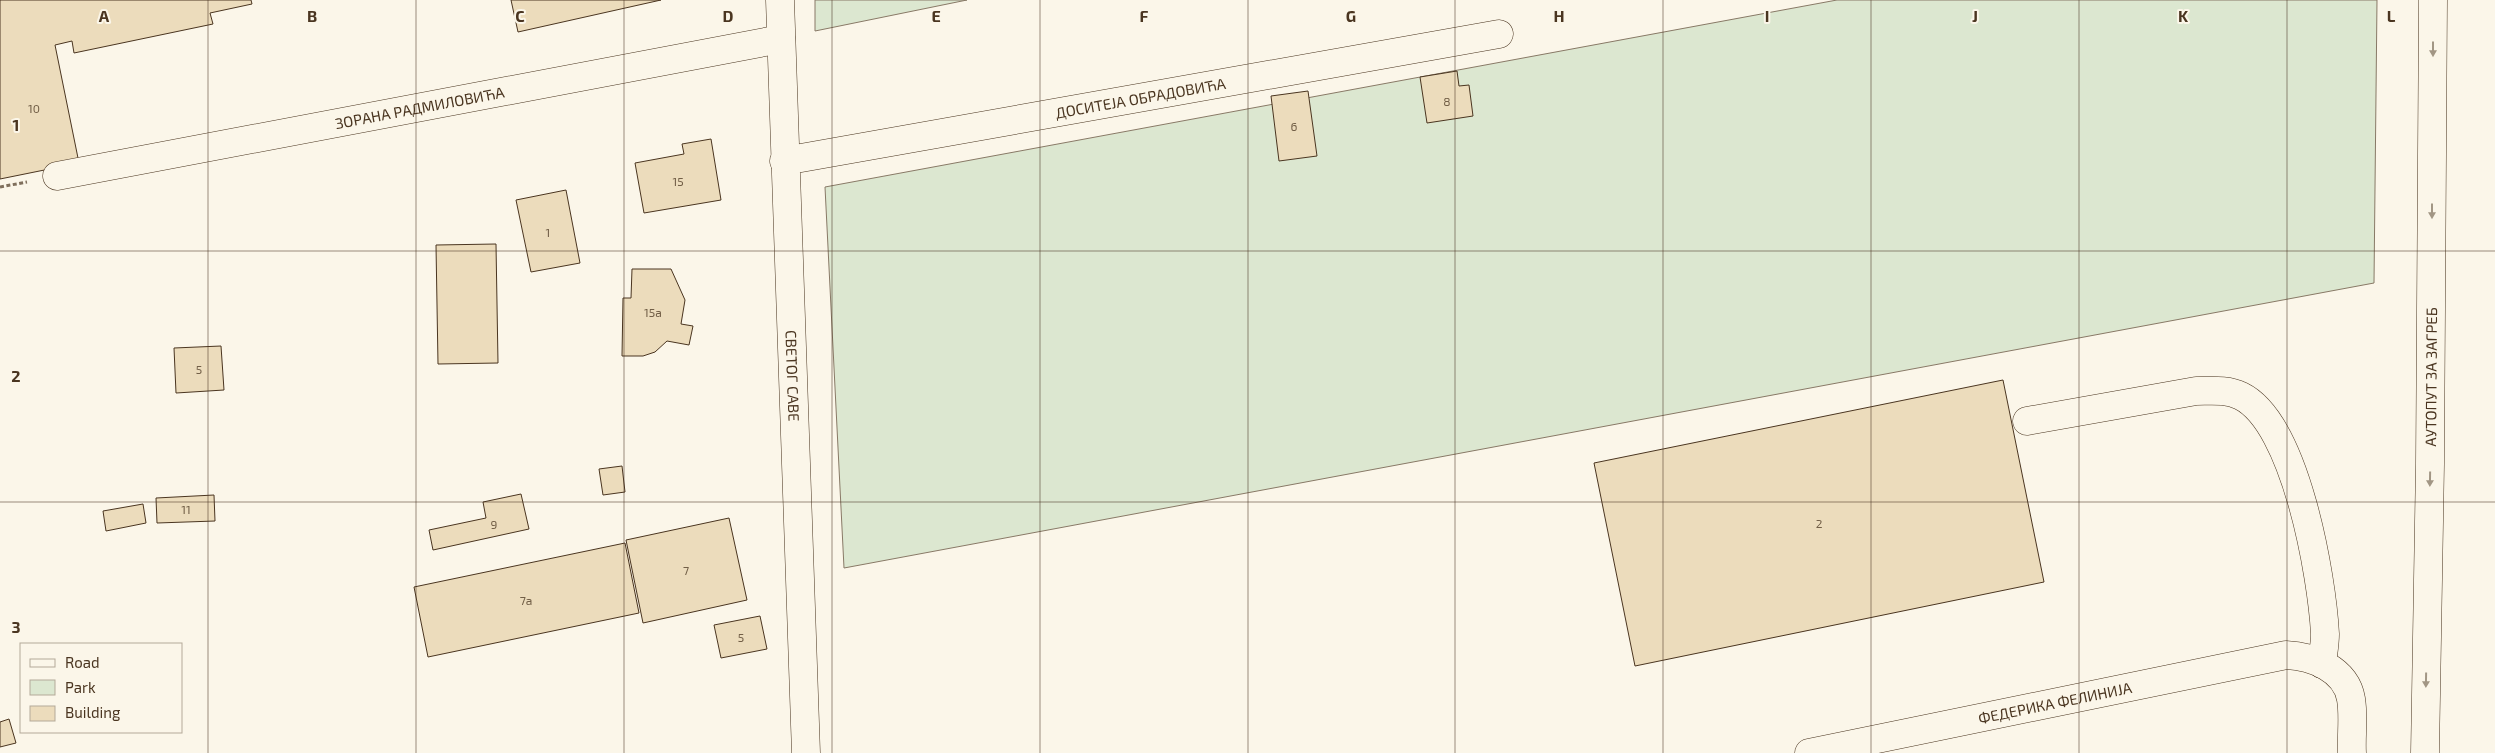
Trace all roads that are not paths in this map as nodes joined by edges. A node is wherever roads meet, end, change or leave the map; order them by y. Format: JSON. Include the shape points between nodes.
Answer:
{"nodes":[{"id":1,"x":780,"y":0,"type":"edge"},
{"id":2,"x":2433,"y":0,"type":"edge"},
{"id":3,"x":1499,"y":34,"type":"dead end"},
{"id":4,"x":781,"y":39,"type":"junction"},
{"id":5,"x":784,"y":161,"type":"junction"},
{"id":6,"x":57,"y":176,"type":"dead end"},
{"id":7,"x":2027,"y":421,"type":"dead end"},
{"id":8,"x":2312,"y":660,"type":"junction"},
{"id":9,"x":806,"y":753,"type":"edge"},
{"id":10,"x":1809,"y":753,"type":"edge"},
{"id":11,"x":2352,"y":753,"type":"edge"},
{"id":12,"x":2425,"y":753,"type":"edge"}],
"edges":[{"from":1,"to":4,"type":"main road","name":"СВЕТОГ САВЕ"},
{"from":2,"to":12,"type":"main road","name":"АУТОПУТ ЗА ЗАГРЕБ","one_way":true},
{"from":3,"to":5,"type":"main road","name":"ДОСИТЕЈА ОБРАДОВИЋА"},
{"from":4,"to":5,"type":"main road","name":"СВЕТОГ САВЕ"},
{"from":4,"to":6,"type":"main road","name":"ЗОРАНА РАДМИЛОВИЋА"},
{"from":5,"to":9,"type":"main road","name":"СВЕТОГ САВЕ"},
{"from":7,"to":8,"type":"main road","via":[[2196,391],[2220,390],[2242,396],[2262,415],[2276,436],[2290,461],[2301,494],[2322,603],[2325,636]]},
{"from":8,"to":10,"type":"main road","name":"ФЕДЕРИКА ФЕЛИНИЈА","via":[[2286,656]]},
{"from":8,"to":11,"type":"main road","via":[[2341,676],[2351,698]]}]}
